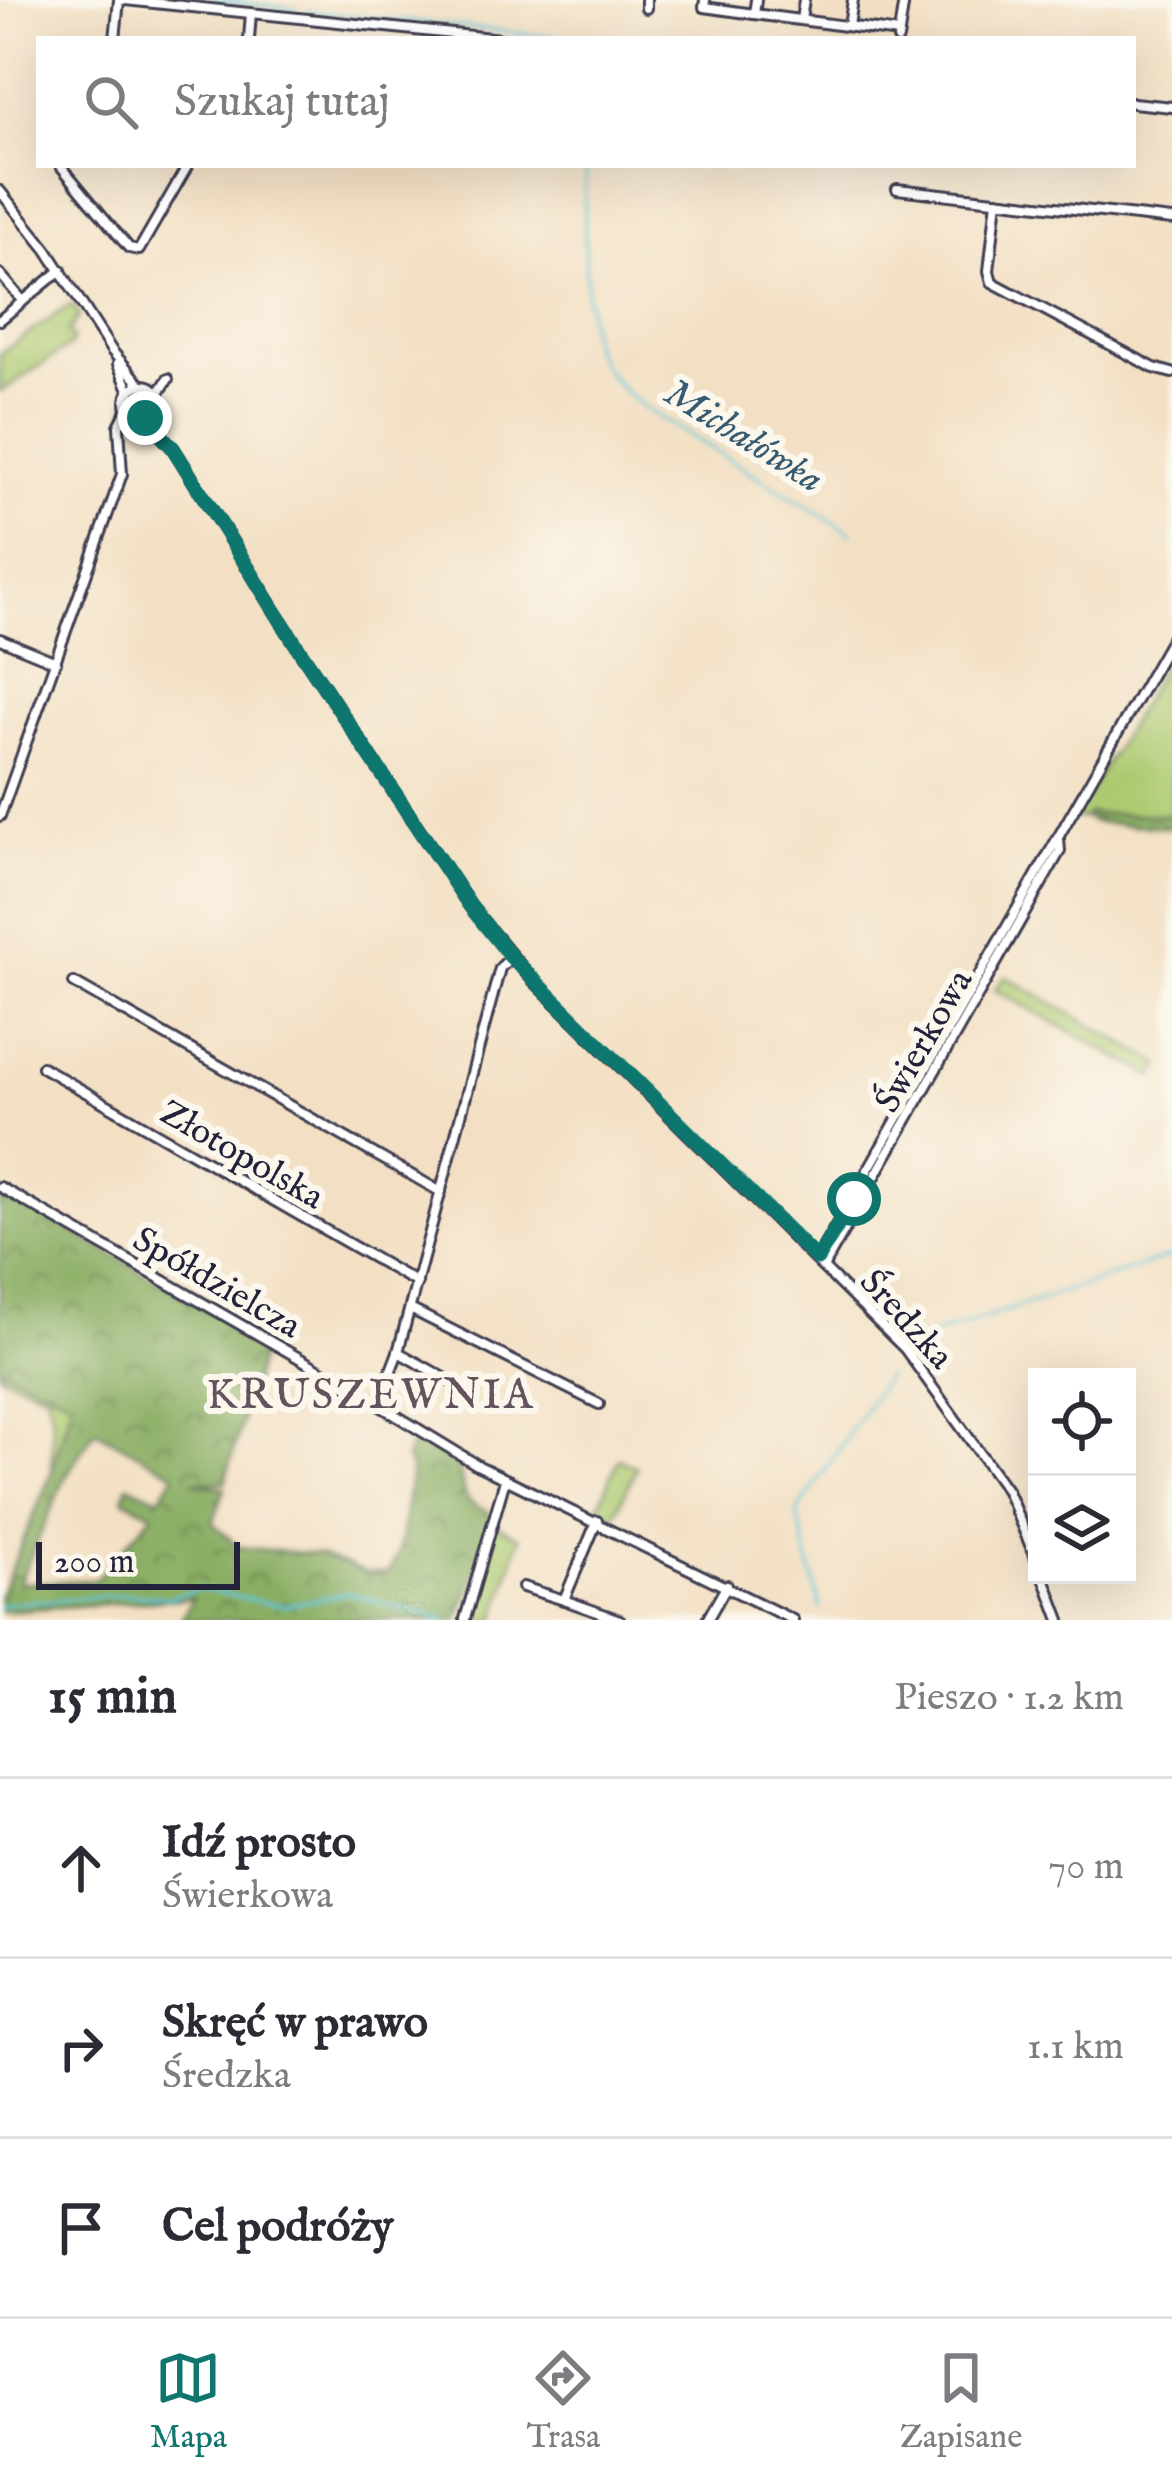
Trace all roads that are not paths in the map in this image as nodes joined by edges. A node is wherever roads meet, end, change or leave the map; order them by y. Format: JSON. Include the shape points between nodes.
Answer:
{"nodes":[{"id":1,"x":122,"y":0,"type":"edge"},
{"id":2,"x":705,"y":0,"type":"edge"},
{"id":3,"x":756,"y":0,"type":"edge"},
{"id":4,"x":804,"y":0,"type":"edge"},
{"id":5,"x":853,"y":0,"type":"edge"},
{"id":6,"x":904,"y":0,"type":"edge"},
{"id":7,"x":251,"y":13,"type":"junction"},
{"id":8,"x":754,"y":14,"type":"junction"},
{"id":9,"x":801,"y":20,"type":"junction"},
{"id":10,"x":849,"y":26,"type":"junction"},
{"id":11,"x":116,"y":36,"type":"edge"},
{"id":12,"x":249,"y":36,"type":"edge"},
{"id":13,"x":472,"y":36,"type":"edge"},
{"id":14,"x":899,"y":36,"type":"edge"},
{"id":15,"x":1136,"y":103,"type":"edge"},
{"id":16,"x":1172,"y":107,"type":"edge"},
{"id":17,"x":62,"y":168,"type":"edge"},
{"id":18,"x":186,"y":168,"type":"edge"},
{"id":19,"x":897,"y":189,"type":"dead end"},
{"id":20,"x":0,"y":191,"type":"edge"},
{"id":21,"x":997,"y":200,"type":"junction"},
{"id":22,"x":1172,"y":220,"type":"edge"},
{"id":23,"x":61,"y":270,"type":"junction"},
{"id":24,"x":0,"y":274,"type":"edge"},
{"id":25,"x":23,"y":301,"type":"junction"},
{"id":26,"x":0,"y":320,"type":"edge"},
{"id":27,"x":112,"y":352,"type":"junction"},
{"id":28,"x":1172,"y":373,"type":"edge"},
{"id":29,"x":145,"y":385,"type":"junction"},
{"id":30,"x":130,"y":392,"type":"junction"},
{"id":31,"x":158,"y":394,"type":"junction"},
{"id":32,"x":128,"y":408,"type":"junction"},
{"id":33,"x":158,"y":409,"type":"junction"},
{"id":34,"x":141,"y":418,"type":"junction"},
{"id":35,"x":119,"y":434,"type":"junction"},
{"id":36,"x":173,"y":448,"type":"junction"},
{"id":37,"x":1172,"y":638,"type":"edge"},
{"id":38,"x":0,"y":639,"type":"edge"},
{"id":39,"x":56,"y":662,"type":"junction"},
{"id":40,"x":0,"y":816,"type":"edge"},
{"id":41,"x":511,"y":957,"type":"junction"},
{"id":42,"x":74,"y":982,"type":"dead end"},
{"id":43,"x":42,"y":1067,"type":"dead end"},
{"id":44,"x":0,"y":1187,"type":"edge"},
{"id":45,"x":441,"y":1192,"type":"junction"},
{"id":46,"x":820,"y":1262,"type":"junction"},
{"id":47,"x":417,"y":1283,"type":"junction"},
{"id":48,"x":410,"y":1309,"type":"junction"},
{"id":49,"x":398,"y":1352,"type":"junction"},
{"id":50,"x":450,"y":1381,"type":"dead end"},
{"id":51,"x":377,"y":1404,"type":"junction"},
{"id":52,"x":599,"y":1404,"type":"dead end"},
{"id":53,"x":505,"y":1480,"type":"junction"},
{"id":54,"x":597,"y":1521,"type":"junction"},
{"id":55,"x":1028,"y":1539,"type":"edge"},
{"id":56,"x":1046,"y":1584,"type":"edge"},
{"id":57,"x":727,"y":1585,"type":"junction"},
{"id":58,"x":523,"y":1587,"type":"dead end"},
{"id":59,"x":564,"y":1600,"type":"junction"},
{"id":60,"x":465,"y":1619,"type":"edge"},
{"id":61,"x":620,"y":1620,"type":"edge"},
{"id":62,"x":707,"y":1620,"type":"edge"},
{"id":63,"x":793,"y":1620,"type":"edge"},
{"id":64,"x":1060,"y":1620,"type":"edge"}],
"edges":[{"from":1,"to":7,"type":"street"},
{"from":1,"to":11,"type":"street"},
{"from":2,"to":8,"type":"street","via":[[704,8]]},
{"from":3,"to":8,"type":"street"},
{"from":4,"to":9,"type":"street"},
{"from":5,"to":10,"type":"street"},
{"from":6,"to":14,"type":"street"},
{"from":7,"to":12,"type":"street"},
{"from":7,"to":13,"type":"street"},
{"from":8,"to":9,"type":"street"},
{"from":9,"to":10,"type":"street"},
{"from":10,"to":14,"type":"street"},
{"from":15,"to":16,"type":"street"},
{"from":17,"to":18,"type":"street","via":[[139,250]]},
{"from":19,"to":21,"type":"street"},
{"from":20,"to":23,"type":"street"},
{"from":21,"to":22,"type":"street"},
{"from":21,"to":28,"type":"street","via":[[992,282]]},
{"from":23,"to":25,"type":"street"},
{"from":23,"to":27,"type":"street"},
{"from":24,"to":25,"type":"street"},
{"from":25,"to":26,"type":"street"},
{"from":27,"to":29,"type":"street"},
{"from":27,"to":30,"type":"street"},
{"from":29,"to":30,"type":"street"},
{"from":29,"to":31,"type":"street"},
{"from":29,"to":31,"type":"street","via":[[165,377]]},
{"from":30,"to":32,"type":"street"},
{"from":31,"to":33,"type":"street"},
{"from":32,"to":34,"type":"street"},
{"from":32,"to":35,"type":"street"},
{"from":33,"to":34,"type":"street"},
{"from":33,"to":36,"type":"street","name":"Średzka"},
{"from":34,"to":35,"type":"street"},
{"from":34,"to":36,"type":"street","name":"Średzka"},
{"from":35,"to":39,"type":"street","via":[[122,474]]},
{"from":36,"to":41,"type":"street","name":"Średzka","via":[[302,654]]},
{"from":37,"to":46,"type":"street","name":"Świerkowa"},
{"from":38,"to":39,"type":"street"},
{"from":39,"to":40,"type":"street"},
{"from":41,"to":45,"type":"street","via":[[500,968]]},
{"from":41,"to":46,"type":"street","name":"Średzka"},
{"from":42,"to":45,"type":"street"},
{"from":43,"to":47,"type":"street","name":"Złotopolska"},
{"from":44,"to":51,"type":"street","name":"Spółdzielcza"},
{"from":45,"to":47,"type":"street"},
{"from":46,"to":55,"type":"street","name":"Średzka","via":[[923,1372],[1014,1504]]},
{"from":47,"to":48,"type":"street"},
{"from":48,"to":49,"type":"street"},
{"from":48,"to":52,"type":"street"},
{"from":49,"to":50,"type":"street"},
{"from":49,"to":51,"type":"street"},
{"from":51,"to":53,"type":"street","name":"Spółdzielcza"},
{"from":53,"to":54,"type":"street","name":"Spółdzielcza"},
{"from":53,"to":60,"type":"street"},
{"from":54,"to":57,"type":"street","name":"Spółdzielcza"},
{"from":54,"to":59,"type":"street"},
{"from":56,"to":64,"type":"street"},
{"from":57,"to":62,"type":"street"},
{"from":57,"to":63,"type":"street","name":"Spółdzielcza"},
{"from":58,"to":59,"type":"street"},
{"from":59,"to":61,"type":"street"}]}
